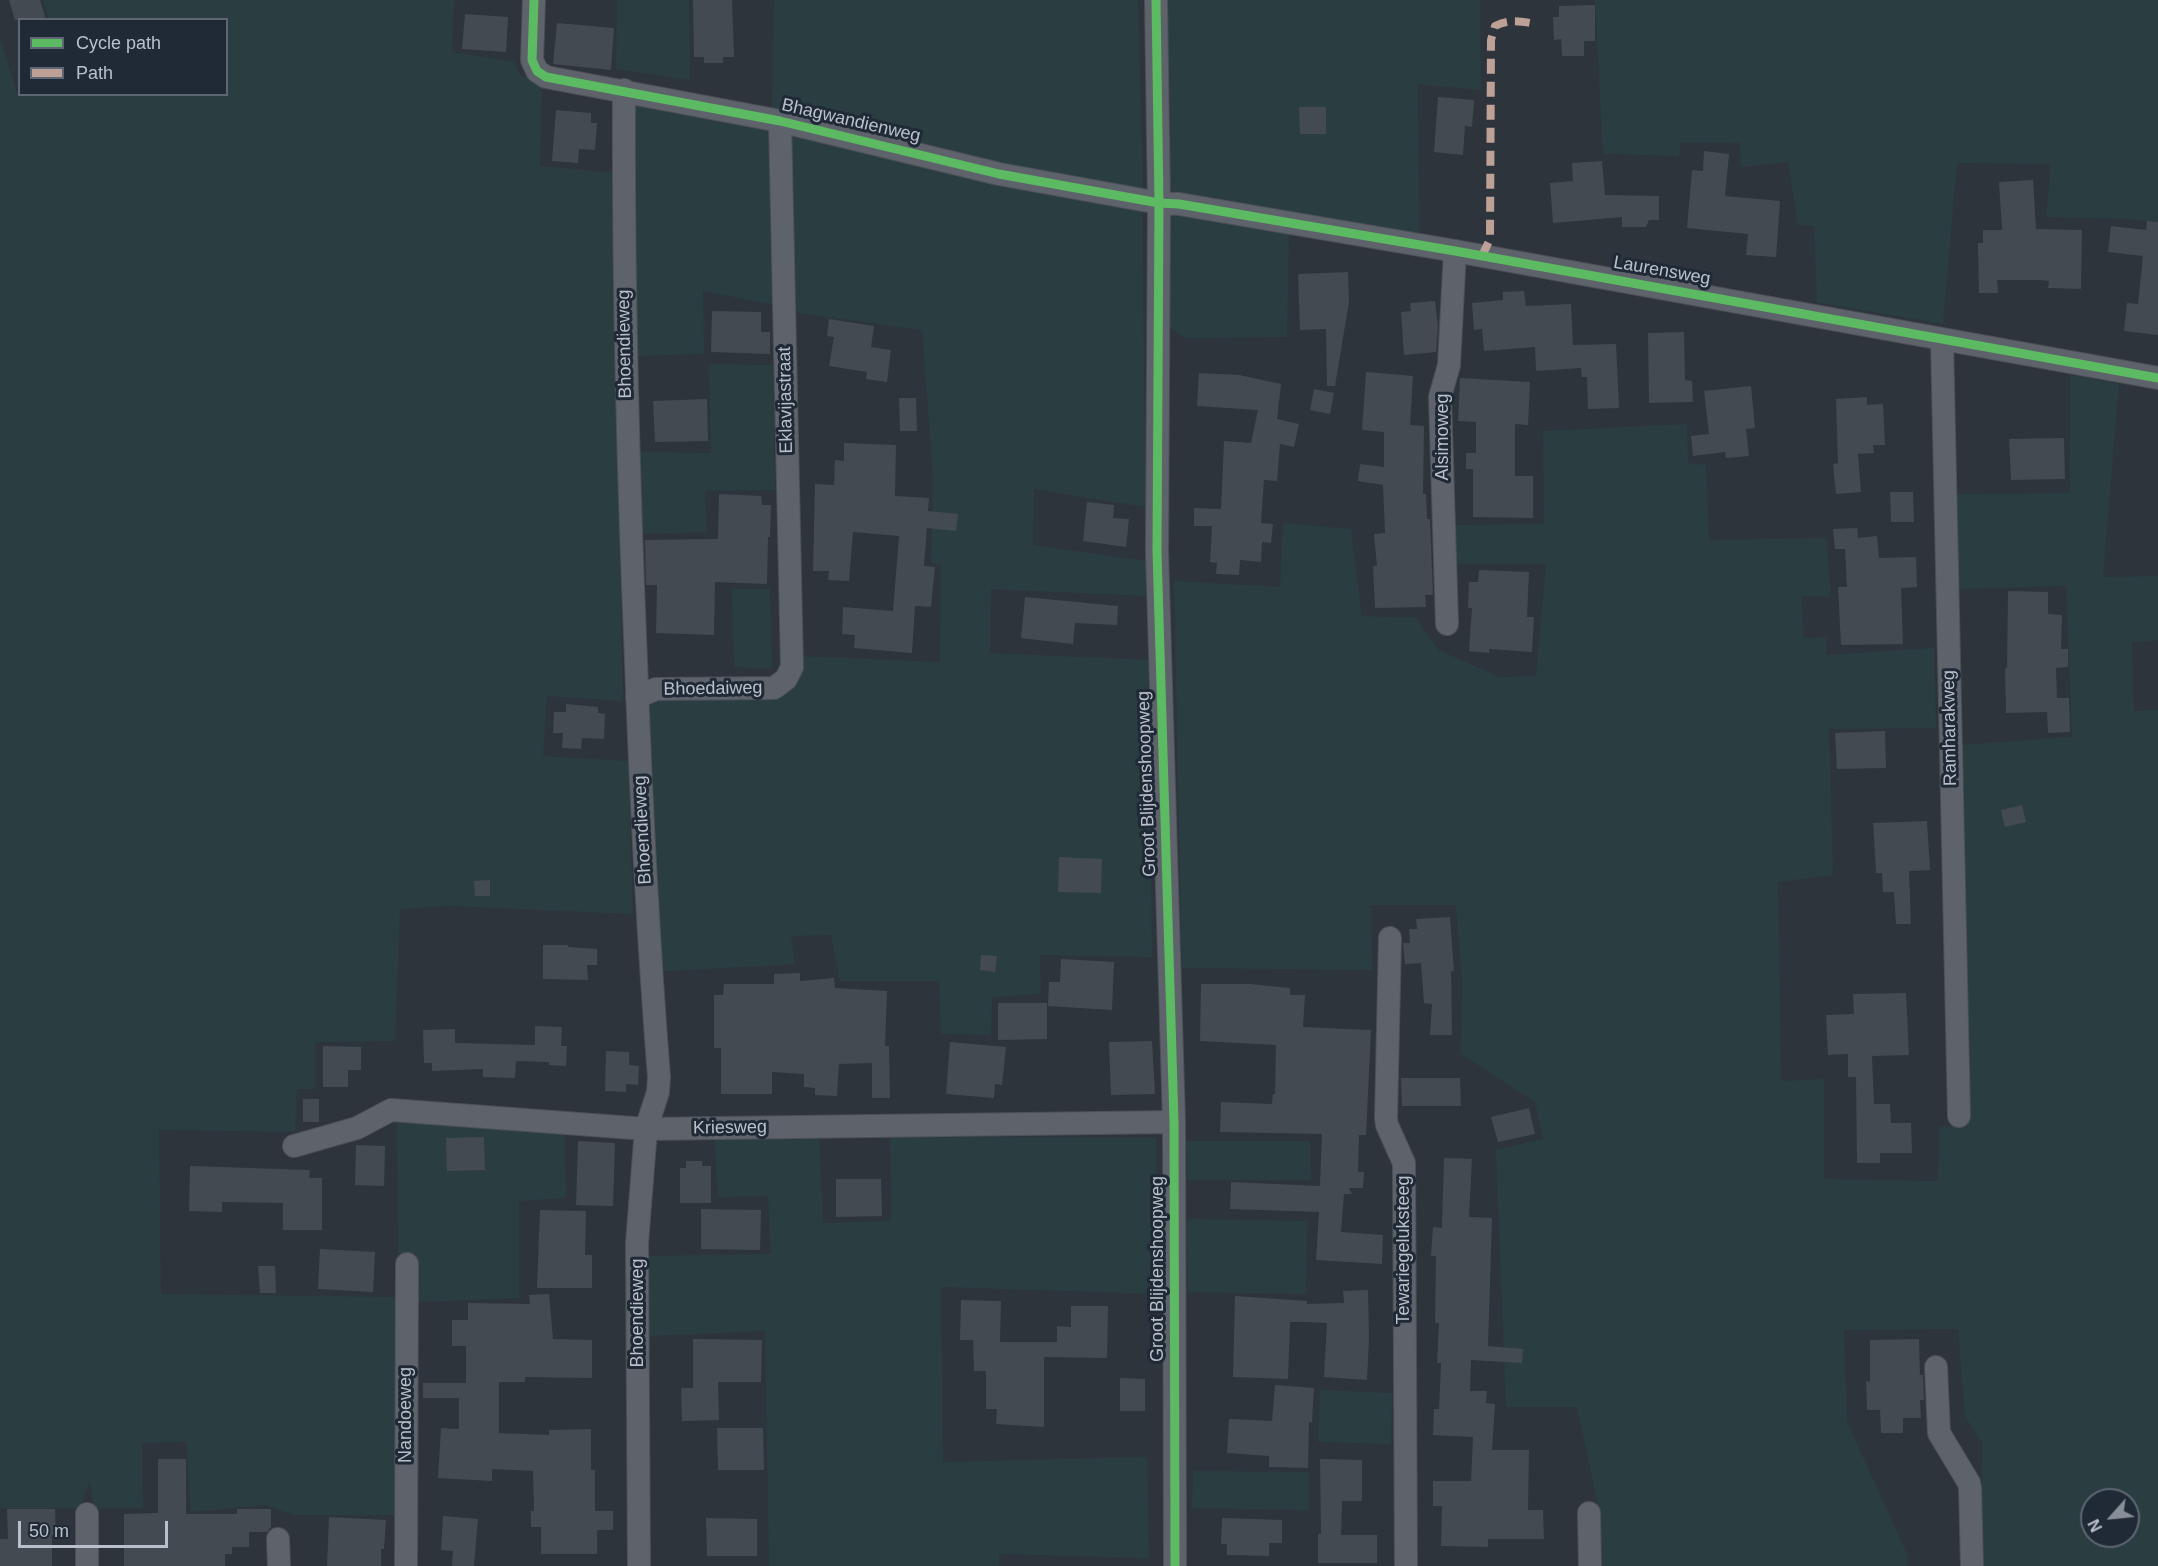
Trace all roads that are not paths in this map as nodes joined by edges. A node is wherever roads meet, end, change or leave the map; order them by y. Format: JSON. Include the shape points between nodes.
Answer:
{"nodes":[{"id":1,"x":534,"y":0,"type":"edge"},
{"id":2,"x":1156,"y":0,"type":"edge"},
{"id":3,"x":624,"y":90,"type":"junction"},
{"id":4,"x":780,"y":121,"type":"junction"},
{"id":5,"x":1159,"y":203,"type":"junction"},
{"id":6,"x":1455,"y":251,"type":"junction"},
{"id":7,"x":1942,"y":340,"type":"junction"},
{"id":8,"x":2158,"y":378,"type":"edge"},
{"id":9,"x":1447,"y":624,"type":"dead end"},
{"id":10,"x":786,"y":679,"type":"joint"},
{"id":11,"x":637,"y":697,"type":"junction"},
{"id":12,"x":1390,"y":938,"type":"dead end"},
{"id":13,"x":1959,"y":1116,"type":"dead end"},
{"id":14,"x":1174,"y":1122,"type":"junction"},
{"id":15,"x":646,"y":1129,"type":"junction"},
{"id":16,"x":294,"y":1146,"type":"dead end"},
{"id":17,"x":407,"y":1264,"type":"dead end"},
{"id":18,"x":1936,"y":1367,"type":"dead end"},
{"id":19,"x":1590,"y":1513,"type":"dead end"},
{"id":20,"x":87,"y":1514,"type":"dead end"},
{"id":21,"x":278,"y":1539,"type":"dead end"},
{"id":22,"x":87,"y":1566,"type":"edge"},
{"id":23,"x":279,"y":1566,"type":"edge"},
{"id":24,"x":406,"y":1566,"type":"edge"},
{"id":25,"x":639,"y":1566,"type":"edge"},
{"id":26,"x":1176,"y":1566,"type":"edge"},
{"id":27,"x":1406,"y":1566,"type":"edge"},
{"id":28,"x":1590,"y":1566,"type":"edge"},
{"id":29,"x":1972,"y":1566,"type":"edge"}],
"edges":[{"from":1,"to":3,"type":"street","name":"Bhagwandienweg","via":[[532,60],[537,71],[546,77]]},
{"from":2,"to":5,"type":"street","name":"Groot Blijdenshoopweg"},
{"from":3,"to":4,"type":"street","name":"Bhagwandienweg"},
{"from":3,"to":11,"type":"street","name":"Bhoendieweg","via":[[623,251]]},
{"from":4,"to":5,"type":"street","name":"Bhagwandienweg","via":[[999,174]]},
{"from":4,"to":10,"type":"street","name":"Eklavijastraat","via":[[792,667]]},
{"from":5,"to":6,"type":"street","name":"Laurensweg"},
{"from":5,"to":14,"type":"street","name":"Groot Blijdenshoopweg","via":[[1157,551]]},
{"from":6,"to":7,"type":"street","name":"Laurensweg"},
{"from":6,"to":9,"type":"street","name":"Alsimoweg","via":[[1449,365],[1440,397]]},
{"from":7,"to":8,"type":"street","name":"Laurensweg"},
{"from":7,"to":13,"type":"street","name":"Ramharakweg"},
{"from":10,"to":11,"type":"street","name":"Bhoedaiweg","via":[[774,688],[656,689]]},
{"from":11,"to":15,"type":"street","name":"Bhoendieweg","via":[[646,905],[659,1077]]},
{"from":12,"to":27,"type":"street","name":"Tewariegeluksteeg","via":[[1386,1118],[1404,1163]]},
{"from":14,"to":15,"type":"street","name":"Kriesweg"},
{"from":14,"to":26,"type":"street","name":"Groot Blijdenshoopweg"},
{"from":15,"to":16,"type":"street","name":"Kriesweg","via":[[391,1110],[357,1128]]},
{"from":15,"to":25,"type":"street","name":"Bhoendieweg","via":[[637,1243]]},
{"from":17,"to":24,"type":"street","name":"Nandoeweg"},
{"from":18,"to":29,"type":"street","via":[[1939,1433],[1970,1488]]},
{"from":19,"to":28,"type":"street"},
{"from":20,"to":22,"type":"street"},
{"from":21,"to":23,"type":"street"}]}
